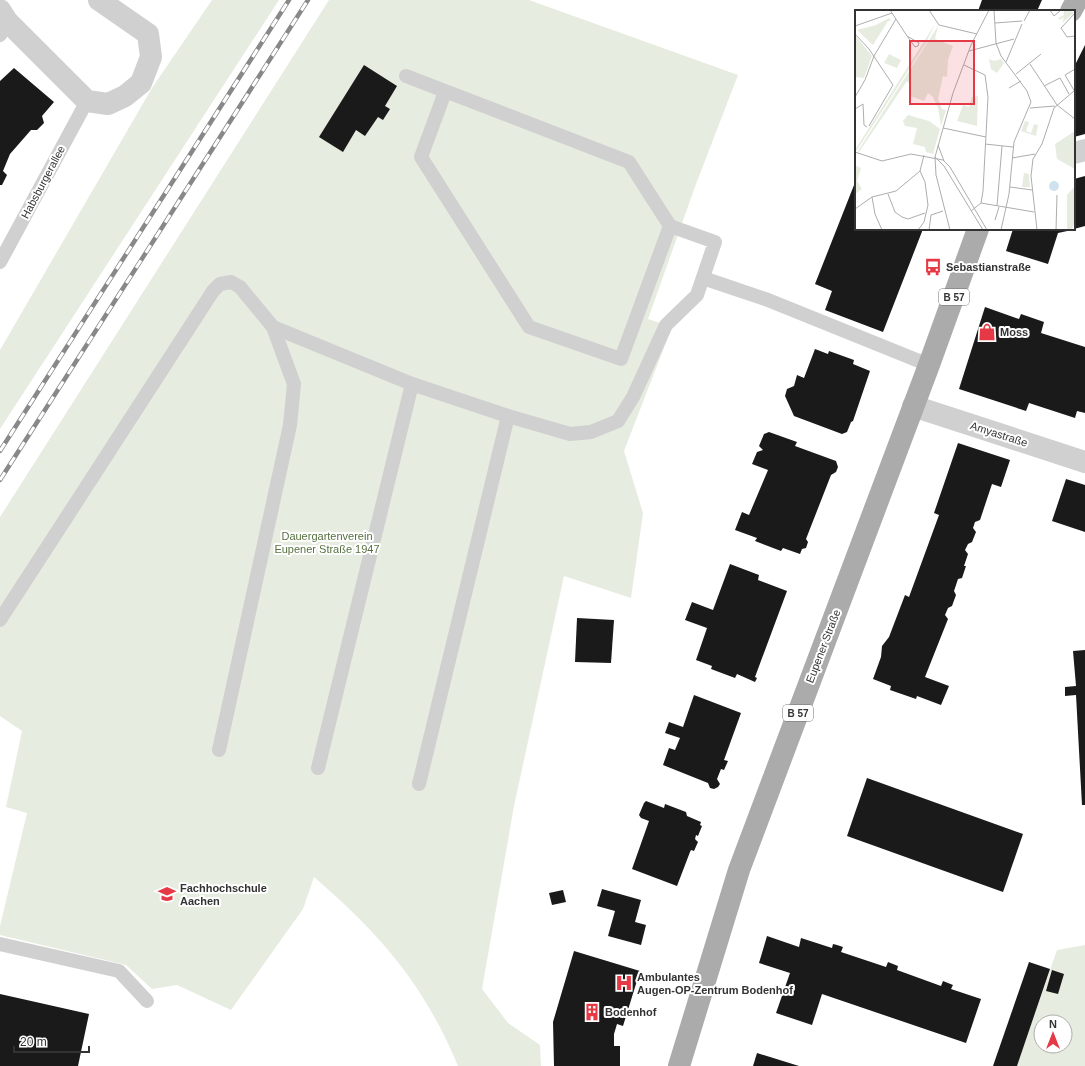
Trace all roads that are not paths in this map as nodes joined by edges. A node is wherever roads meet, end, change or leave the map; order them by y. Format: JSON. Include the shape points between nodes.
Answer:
{"nodes":[{"id":1,"x":100,"y":0,"type":"edge"},
{"id":2,"x":1077,"y":0,"type":"edge"},
{"id":3,"x":1072,"y":10,"type":"edge"},
{"id":4,"x":2,"y":22,"type":"edge"},
{"id":5,"x":406,"y":76,"type":"dead end"},
{"id":6,"x":445,"y":92,"type":"junction"},
{"id":7,"x":87,"y":101,"type":"junction"},
{"id":8,"x":1085,"y":150,"type":"edge"},
{"id":9,"x":1075,"y":153,"type":"edge"},
{"id":10,"x":670,"y":226,"type":"junction"},
{"id":11,"x":978,"y":230,"type":"edge"},
{"id":12,"x":0,"y":262,"type":"edge"},
{"id":13,"x":703,"y":278,"type":"junction"},
{"id":14,"x":273,"y":327,"type":"junction"},
{"id":15,"x":929,"y":365,"type":"junction"},
{"id":16,"x":412,"y":384,"type":"junction"},
{"id":17,"x":913,"y":406,"type":"junction"},
{"id":18,"x":508,"y":416,"type":"junction"},
{"id":19,"x":1085,"y":462,"type":"edge"},
{"id":20,"x":0,"y":620,"type":"edge"},
{"id":21,"x":219,"y":750,"type":"dead end"},
{"id":22,"x":318,"y":768,"type":"dead end"},
{"id":23,"x":419,"y":784,"type":"dead end"},
{"id":24,"x":0,"y":944,"type":"edge"},
{"id":25,"x":148,"y":1001,"type":"dead end"},
{"id":26,"x":680,"y":1066,"type":"edge"}],
"edges":[{"from":1,"to":7,"type":"street","via":[[148,34],[151,57],[141,82],[125,96],[108,104]]},
{"from":2,"to":3,"type":"main road"},
{"from":4,"to":7,"type":"street"},
{"from":5,"to":6,"type":"lane"},
{"from":6,"to":10,"type":"lane","via":[[629,162]]},
{"from":6,"to":10,"type":"lane","via":[[421,158],[529,327],[621,359]]},
{"from":7,"to":12,"type":"lane","name":"Habsburgerallee"},
{"from":8,"to":9,"type":"street"},
{"from":10,"to":13,"type":"lane","via":[[715,242]]},
{"from":11,"to":15,"type":"main road","name":"Eupener Straße","number":"B 57"},
{"from":13,"to":15,"type":"lane","via":[[768,300]]},
{"from":13,"to":18,"type":"lane","via":[[697,295],[666,325],[634,397],[618,421],[591,432],[570,434]]},
{"from":14,"to":16,"type":"lane"},
{"from":14,"to":20,"type":"lane","via":[[240,287],[231,282],[220,284],[213,291]]},
{"from":14,"to":21,"type":"lane","via":[[294,384],[290,425]]},
{"from":15,"to":17,"type":"main road","name":"Eupener Straße","number":"B 57"},
{"from":16,"to":18,"type":"lane"},
{"from":16,"to":22,"type":"lane"},
{"from":17,"to":19,"type":"street","name":"Amyastraße"},
{"from":17,"to":26,"type":"main road","name":"Eupener Straße","number":"B 57","via":[[739,870]]},
{"from":18,"to":23,"type":"lane"},
{"from":24,"to":25,"type":"lane","via":[[119,971]]}]}
